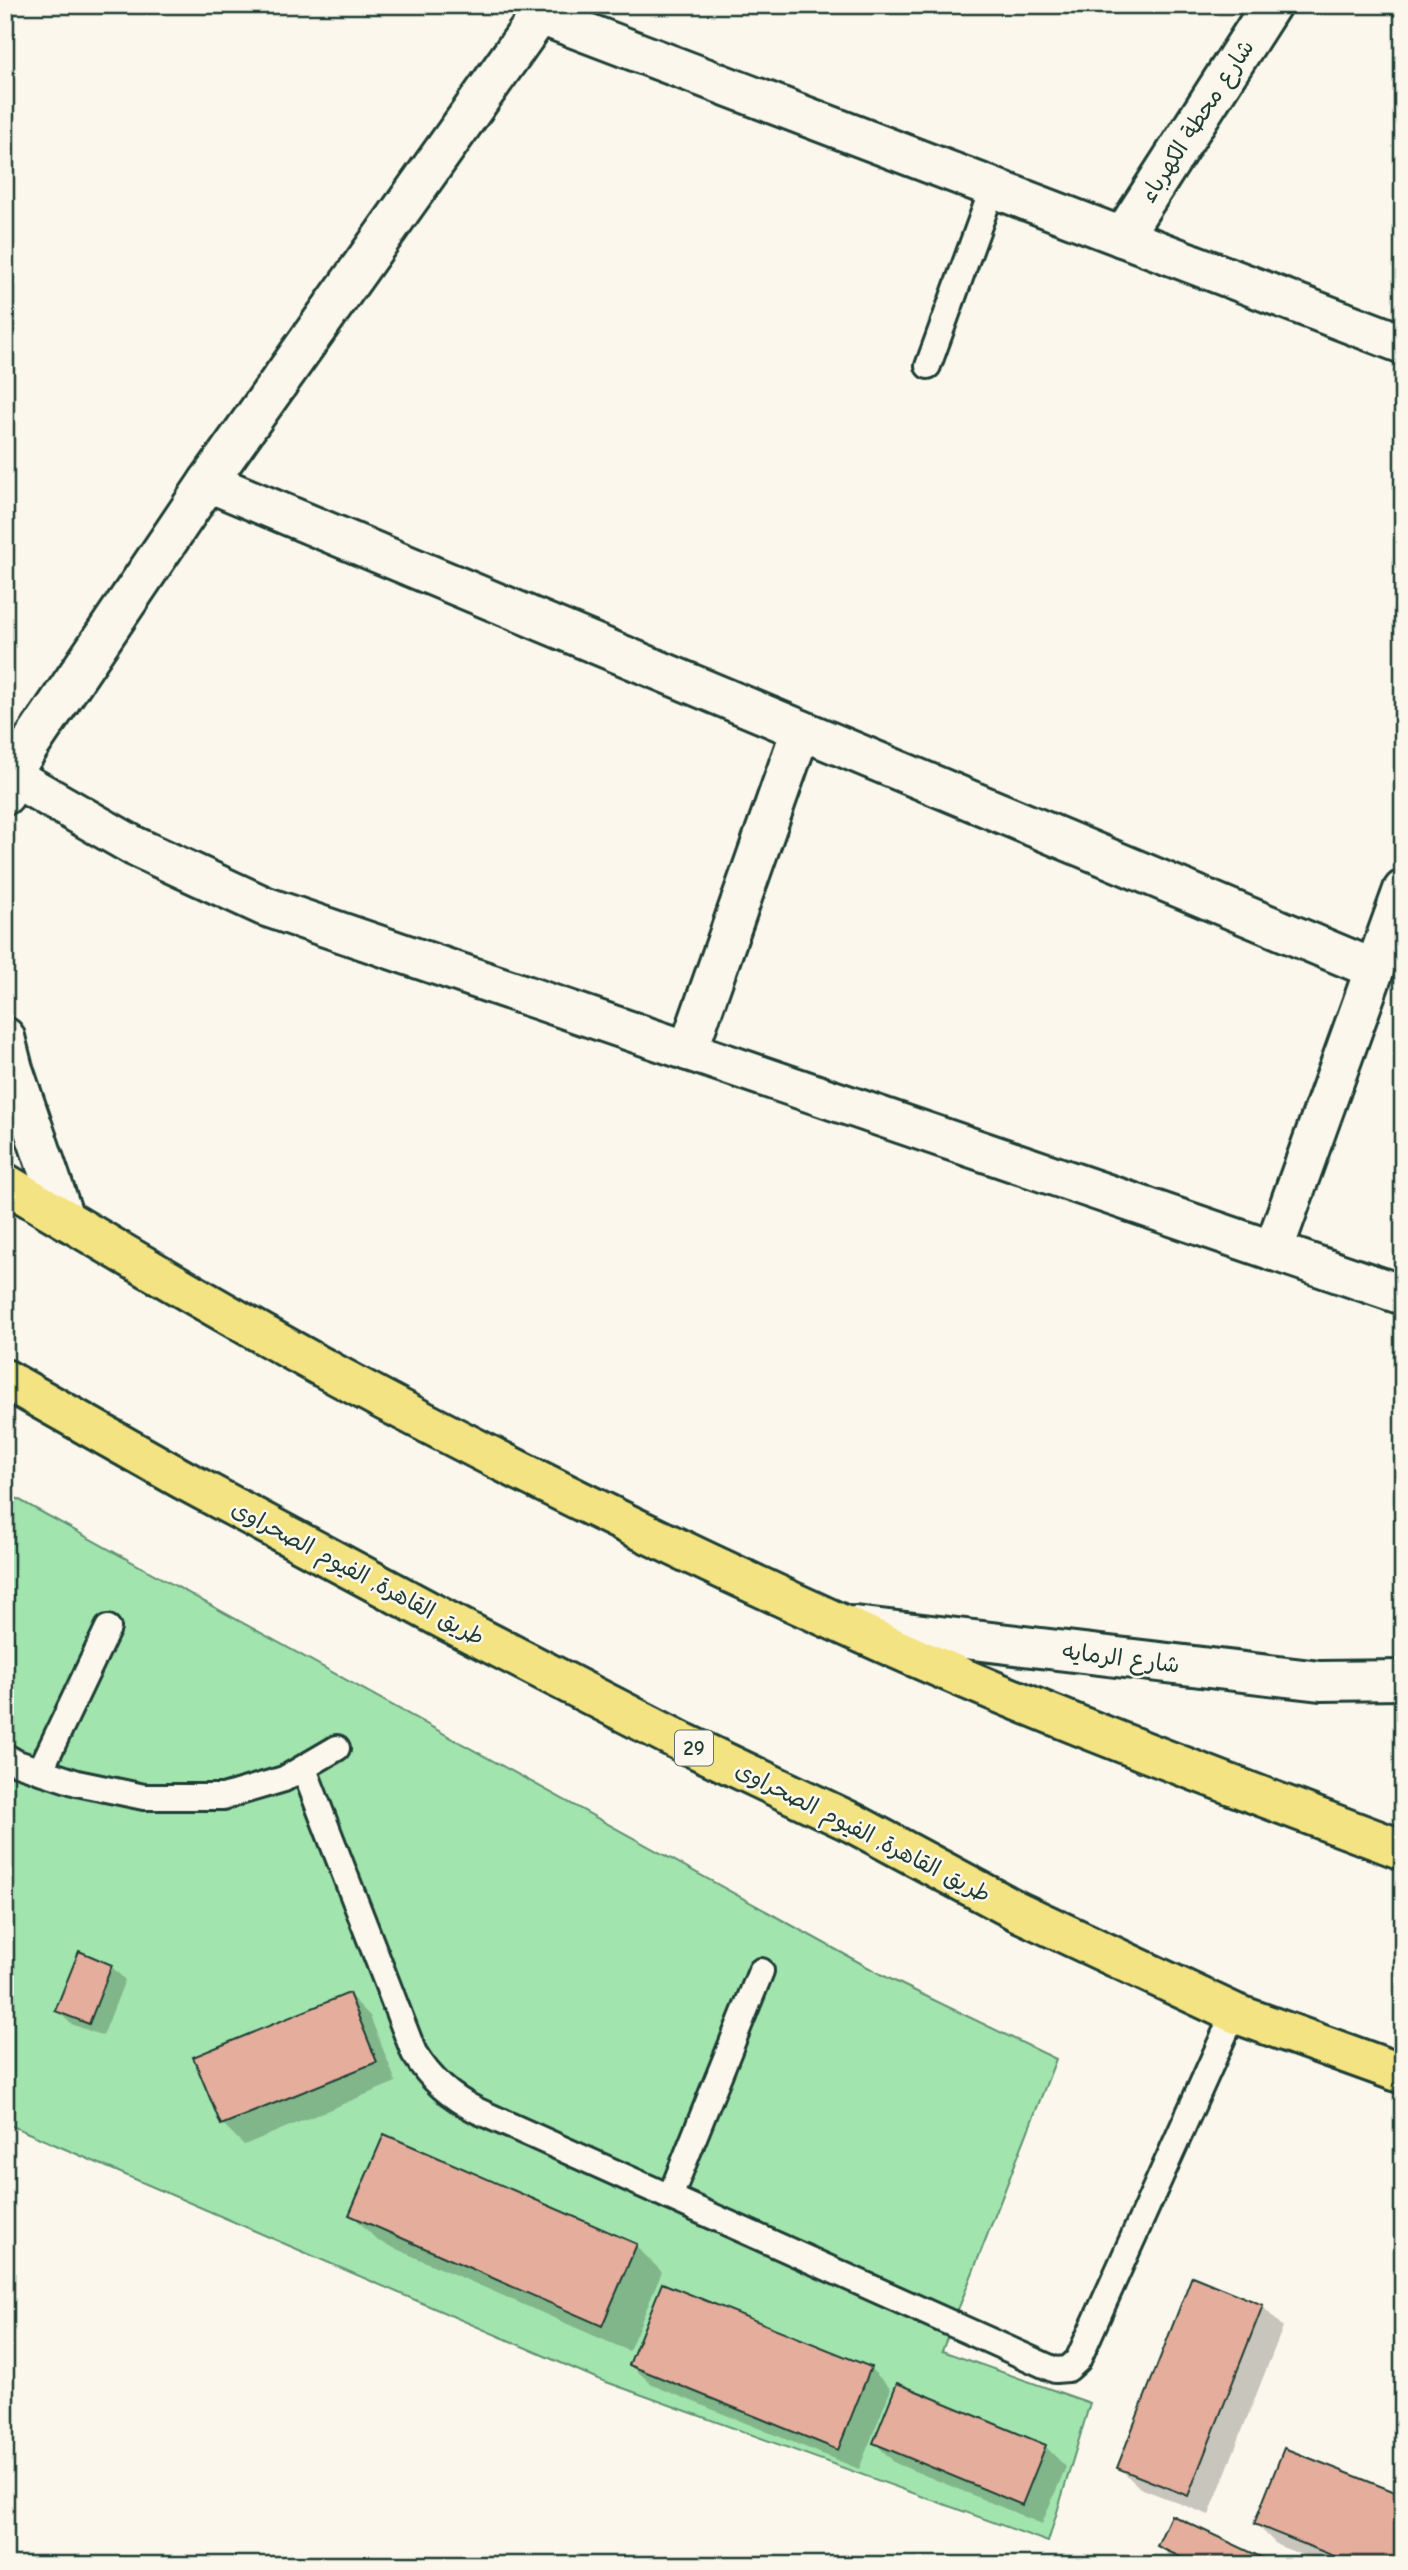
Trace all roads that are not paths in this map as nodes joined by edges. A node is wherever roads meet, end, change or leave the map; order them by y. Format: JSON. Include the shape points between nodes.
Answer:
{"nodes":[{"id":1,"x":1271,"y":5,"type":"edge"},
{"id":2,"x":544,"y":10,"type":"edge"},
{"id":3,"x":993,"y":187,"type":"junction"},
{"id":4,"x":1122,"y":237,"type":"junction"},
{"id":5,"x":1403,"y":344,"type":"edge"},
{"id":6,"x":928,"y":366,"type":"dead end"},
{"id":7,"x":208,"y":482,"type":"junction"},
{"id":8,"x":801,"y":730,"type":"junction"},
{"id":9,"x":7,"y":783,"type":"edge"},
{"id":10,"x":1403,"y":890,"type":"edge"},
{"id":11,"x":1374,"y":970,"type":"junction"},
{"id":12,"x":5,"y":1037,"type":"edge"},
{"id":13,"x":688,"y":1051,"type":"junction"},
{"id":14,"x":5,"y":1183,"type":"edge"},
{"id":15,"x":64,"y":1219,"type":"junction"},
{"id":16,"x":1273,"y":1251,"type":"junction"},
{"id":17,"x":1403,"y":1295,"type":"edge"},
{"id":18,"x":5,"y":1379,"type":"edge"},
{"id":19,"x":840,"y":1624,"type":"junction"},
{"id":20,"x":108,"y":1628,"type":"dead end"},
{"id":21,"x":1403,"y":1680,"type":"edge"},
{"id":22,"x":337,"y":1748,"type":"dead end"},
{"id":23,"x":5,"y":1756,"type":"edge"},
{"id":24,"x":304,"y":1769,"type":"junction"},
{"id":25,"x":40,"y":1770,"type":"junction"},
{"id":26,"x":1403,"y":1850,"type":"edge"},
{"id":27,"x":761,"y":1971,"type":"dead end"},
{"id":28,"x":1234,"y":2013,"type":"junction"},
{"id":29,"x":1403,"y":2074,"type":"edge"},
{"id":30,"x":670,"y":2197,"type":"junction"}],
"edges":[{"from":1,"to":4,"type":"street","name":"شارع محطة الكهرباء"},
{"from":2,"to":3,"type":"street"},
{"from":2,"to":7,"type":"street"},
{"from":3,"to":4,"type":"street"},
{"from":3,"to":6,"type":"lane"},
{"from":4,"to":5,"type":"street"},
{"from":7,"to":8,"type":"street"},
{"from":7,"to":9,"type":"street"},
{"from":8,"to":11,"type":"street"},
{"from":8,"to":13,"type":"street"},
{"from":9,"to":13,"type":"street","via":[[264,906]]},
{"from":10,"to":11,"type":"street"},
{"from":11,"to":16,"type":"street"},
{"from":12,"to":15,"type":"street"},
{"from":13,"to":16,"type":"street"},
{"from":14,"to":15,"type":"highway"},
{"from":15,"to":19,"type":"highway","via":[[343,1378],[497,1459]]},
{"from":16,"to":17,"type":"street"},
{"from":18,"to":28,"type":"highway","name":"طريق القاهرة, الفيوم الصحراوى","number":"29","via":[[182,1479],[684,1744],[853,1823],[1017,1911]]},
{"from":19,"to":21,"type":"street","name":"شارع الرمايه","via":[[1321,1681]]},
{"from":19,"to":26,"type":"highway","via":[[1101,1736]]},
{"from":20,"to":25,"type":"lane"},
{"from":22,"to":24,"type":"lane"},
{"from":23,"to":25,"type":"lane"},
{"from":24,"to":25,"type":"lane","via":[[223,1797],[144,1797]]},
{"from":24,"to":30,"type":"lane","via":[[414,2053],[426,2071],[458,2101]]},
{"from":27,"to":30,"type":"lane"},
{"from":28,"to":29,"type":"highway","name":"طريق القاهرة, الفيوم الصحراوى","number":"29"},
{"from":28,"to":30,"type":"lane","via":[[1081,2355],[1068,2369],[1049,2368]]}]}
